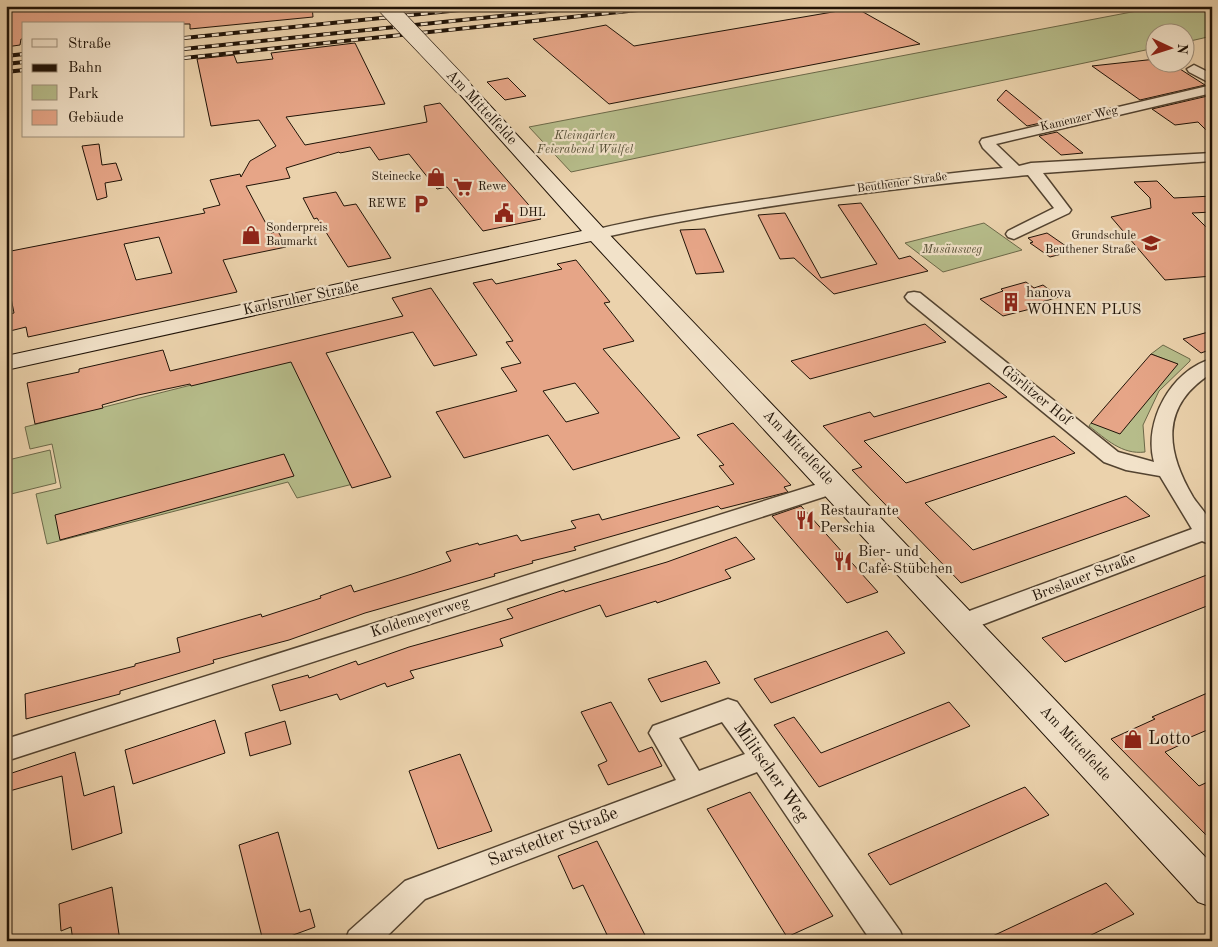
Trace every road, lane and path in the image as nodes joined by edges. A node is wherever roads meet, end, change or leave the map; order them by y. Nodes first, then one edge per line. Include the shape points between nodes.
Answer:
1 (386, 6) edge
2 (1196, 70) edge
3 (1212, 80) edge
4 (1212, 89) edge
5 (1212, 157) edge
6 (1031, 168) junction
7 (1014, 170) junction
8 (596, 234) junction
9 (1014, 234) dead end
10 (914, 297) dead end
11 (6, 362) edge
12 (1212, 365) edge
13 (1168, 471) junction
14 (834, 486) junction
15 (1208, 535) edge
16 (962, 623) junction
17 (6, 750) edge
18 (761, 759) junction
19 (693, 784) junction
20 (1212, 890) edge
21 (360, 941) edge
22 (889, 941) edge

1 - 8 street, Am Mittelfelde, bridge
2 - 3 street
4 - 7 street, Kamenzer Weg via 987,142
5 - 6 street, Beuthener Straße
6 - 7 street, Beuthener Straße
6 - 9 street via 1063,210
7 - 8 street, Beuthener Straße via 839,192
8 - 11 street, Karlsruher Straße
8 - 14 street, Am Mittelfelde
10 - 13 street, Görlitzer Hof via 1111,457
12 - 13 street via 1189,379 1176,394 1163,421 1163,455
13 - 15 street
14 - 16 street, Am Mittelfelde
14 - 17 street, Koldemeyerweg
15 - 16 street, Breslauer Straße
16 - 20 street, Am Mittelfelde
18 - 19 street, Sarstedter Straße
18 - 19 street, Militscher Weg via 728,709 662,733
18 - 22 street, Militscher Weg
19 - 21 street, Sarstedter Straße via 415,890

